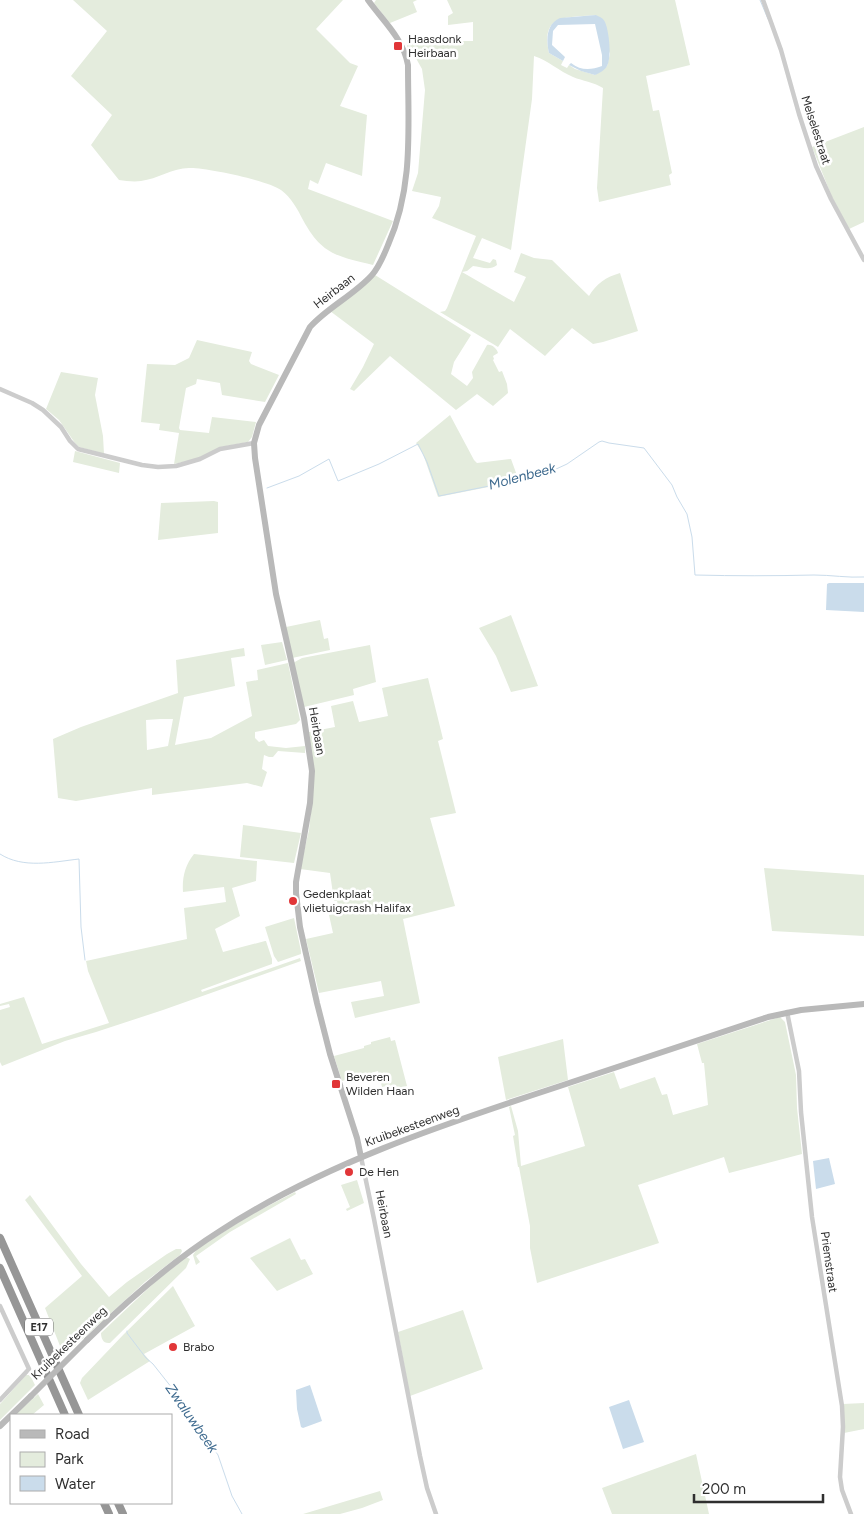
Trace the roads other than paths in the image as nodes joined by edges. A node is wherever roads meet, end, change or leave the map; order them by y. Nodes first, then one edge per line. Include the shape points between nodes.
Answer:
1 (368, 0) edge
2 (763, 0) edge
3 (864, 260) edge
4 (0, 389) edge
5 (254, 443) junction
6 (864, 1004) edge
7 (787, 1012) junction
8 (361, 1157) junction
9 (0, 1238) edge
10 (0, 1268) edge
11 (0, 1306) edge
12 (0, 1400) edge
13 (12, 1414) edge
14 (65, 1414) edge
15 (79, 1414) edge
16 (10, 1416) edge
17 (0, 1426) edge
18 (436, 1514) edge
19 (851, 1514) edge

1 - 5 street, Heirbaan via 397,35 408,65 407,171 401,211 384,256 372,275 310,326 259,425
2 - 3 street, Melselestraat via 816,166
4 - 5 street via 43,410 78,449 142,465 176,466 220,449
5 - 8 street, Heirbaan via 276,594 304,718 312,771 310,804 296,882 299,920 326,1037
6 - 7 street, Kruibekesteenweg
7 - 8 street, Kruibekesteenweg via 499,1106
7 - 19 street, Priemstraat via 799,1071 800,1112 812,1217 842,1406 840,1478
8 - 13 street, Kruibekesteenweg, bridge via 252,1211 187,1253 126,1302
8 - 18 street, Heirbaan via 420,1456
9 - 15 highway, E17
10 - 14 highway, E17
11 - 12 street via 29,1369
16 - 17 street, Kruibekesteenweg, bridge

